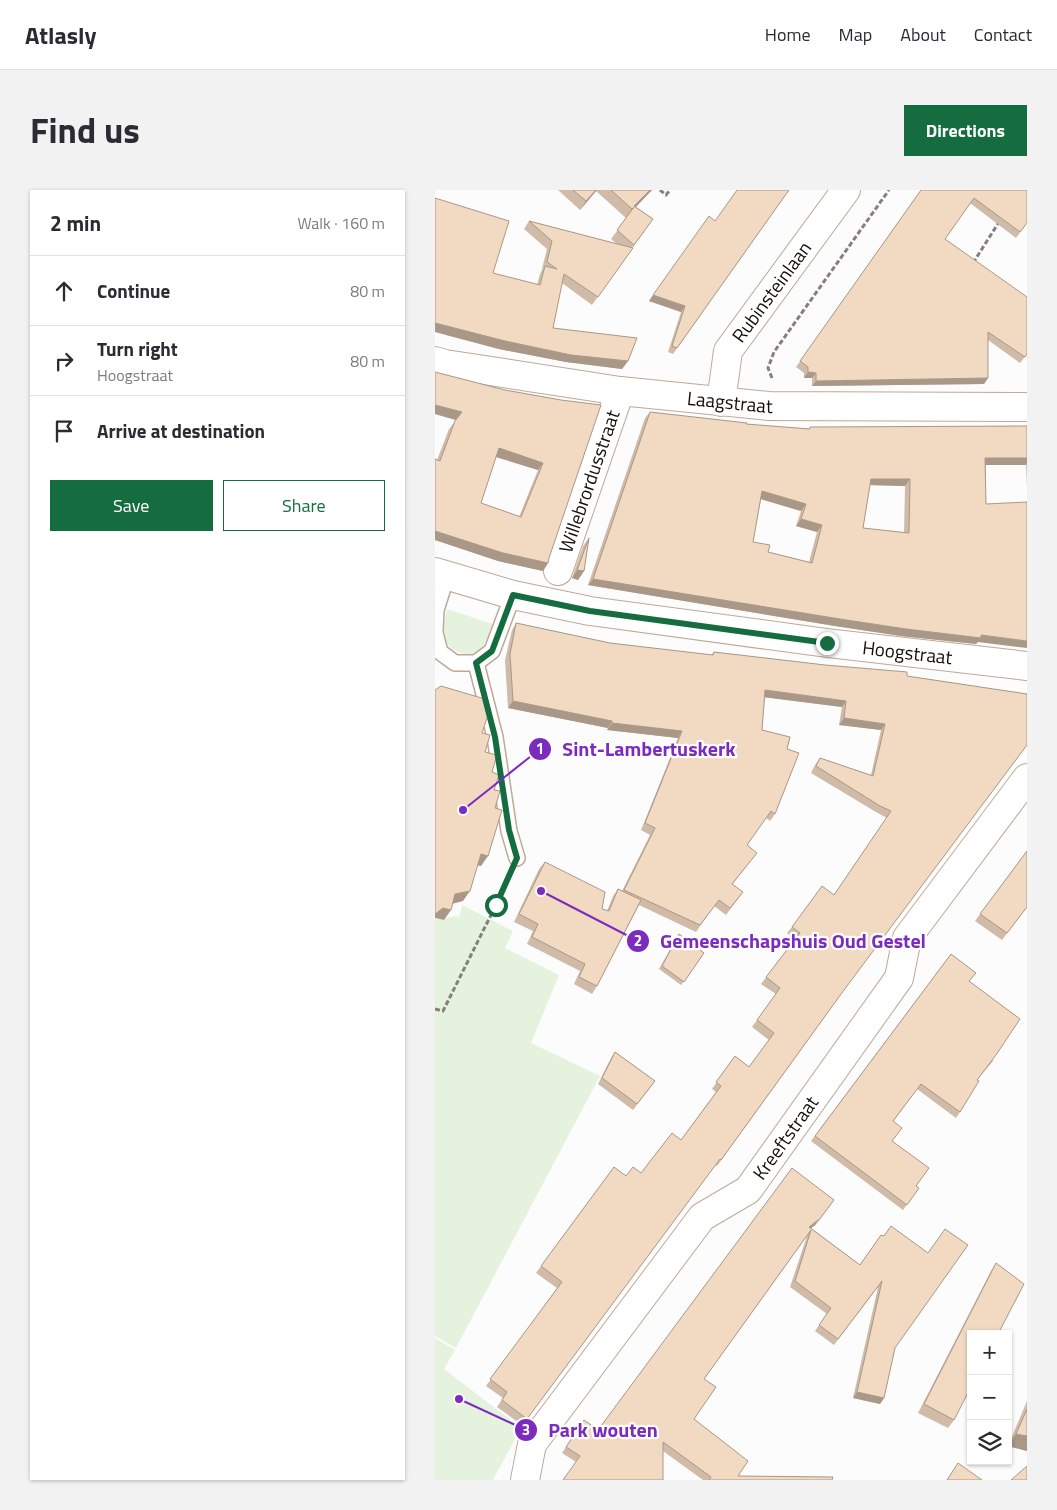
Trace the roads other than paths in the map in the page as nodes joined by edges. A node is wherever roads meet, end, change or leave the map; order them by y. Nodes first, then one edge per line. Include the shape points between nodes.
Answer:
1 (845, 190) edge
2 (435, 361) edge
3 (620, 391) junction
4 (721, 402) junction
5 (1027, 407) edge
6 (558, 571) dead end
7 (441, 574) edge
8 (513, 595) junction
9 (435, 631) edge
10 (476, 663) junction
11 (1027, 666) edge
12 (1027, 778) edge
13 (517, 858) road end
14 (525, 1480) edge

1 - 4 street, Rubinsteinlaan via 728,351
2 - 3 street, Laagstraat
3 - 4 street, Laagstraat
3 - 6 street, Willebrordusstraat
4 - 5 street, Laagstraat via 769,406
7 - 8 street, Hoogstraat
7 - 9 lane
8 - 10 lane via 492,651
8 - 11 street, Hoogstraat via 600,612
9 - 10 lane via 440,652 455,663
10 - 13 lane via 495,737 509,830
12 - 14 street, Kreeftstraat via 907,938 899,978 747,1190 702,1217 532,1444

